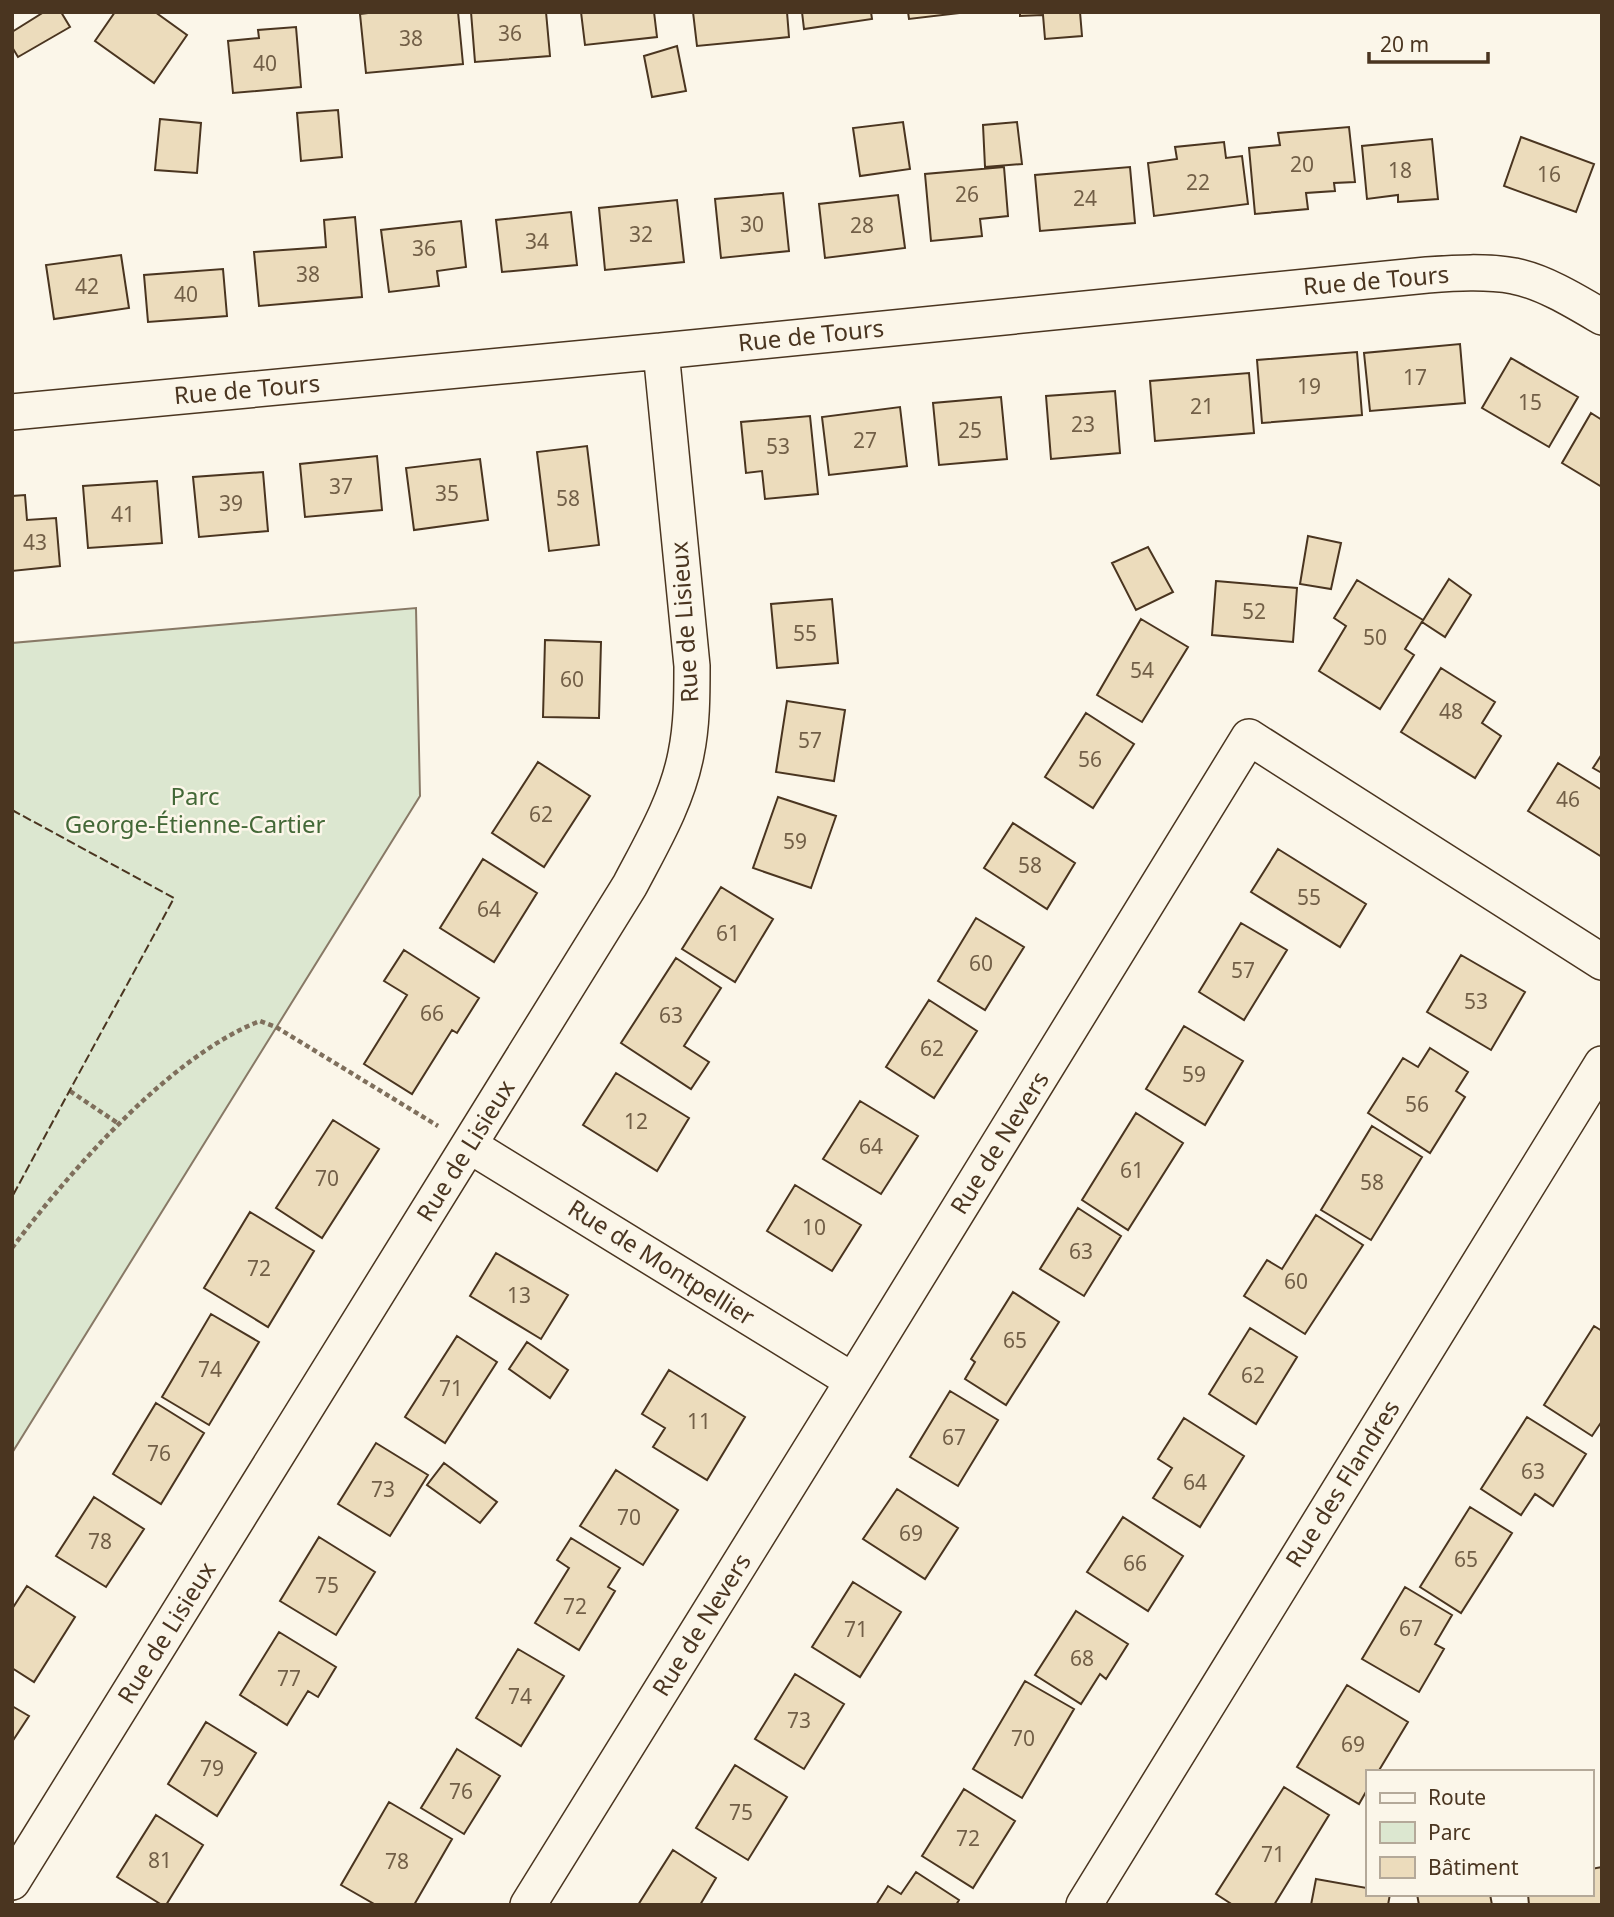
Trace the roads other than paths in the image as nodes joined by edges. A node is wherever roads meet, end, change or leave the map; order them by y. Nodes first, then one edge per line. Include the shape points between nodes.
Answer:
1 (1602, 317) edge
2 (661, 351) junction
3 (12, 412) edge
4 (1602, 962) edge
5 (1602, 1064) edge
6 (469, 1145) junction
7 (853, 1381) junction
8 (12, 1882) edge
9 (528, 1905) edge
10 (1084, 1905) edge

1 - 2 street, Rue de Tours via 1554,291 1515,277 1471,273
2 - 3 street, Rue de Tours
2 - 6 street, Rue de Lisieux via 692,666 686,754 672,801 631,885
4 - 7 street, Rue de Nevers via 1249,737
5 - 10 street, Rue des Flandres
6 - 7 street, Rue de Montpellier
6 - 8 street, Rue de Lisieux
7 - 9 street, Rue de Nevers

